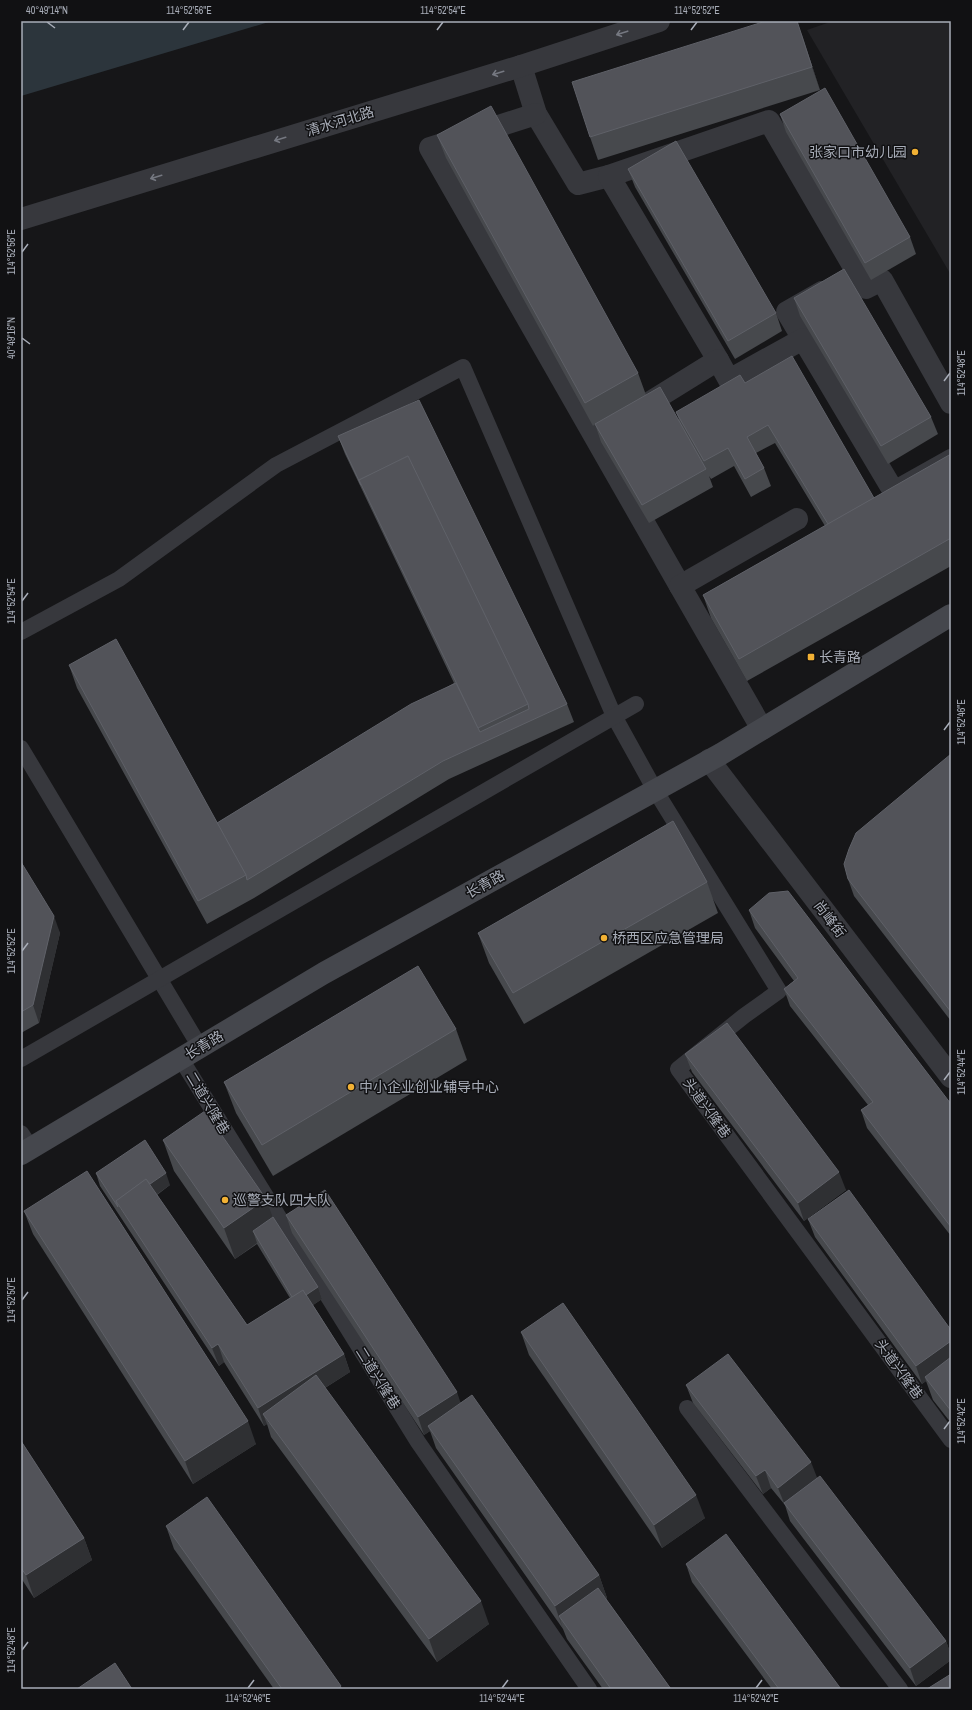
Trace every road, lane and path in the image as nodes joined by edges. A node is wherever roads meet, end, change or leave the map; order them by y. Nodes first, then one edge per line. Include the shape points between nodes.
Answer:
1 (659, 21) edge
2 (521, 66) junction
3 (536, 114) junction
4 (609, 176) junction
5 (21, 219) edge
6 (857, 272) junction
7 (803, 339) junction
8 (718, 360) junction
9 (951, 403) edge
10 (593, 437) junction
11 (951, 460) edge
12 (797, 519) dead end
13 (680, 586) junction
14 (951, 615) edge
15 (21, 632) edge
16 (636, 704) dead end
17 (614, 716) junction
18 (762, 729) junction
19 (21, 748) edge
20 (709, 760) junction
21 (655, 790) junction
22 (158, 979) junction
23 (200, 1047) junction
24 (21, 1059) edge
25 (181, 1059) junction
26 (951, 1077) edge
27 (24, 1145) edge
28 (687, 1408) edge
29 (951, 1440) edge
30 (589, 1689) edge
31 (900, 1689) edge

1 -> 2 street, 清水河北路
2 - 3 street
2 -> 5 street, 清水河北路
3 - 4 street via 578,184
3 - 10 street via 430,148
4 - 6 street via 769,121
4 - 8 street
6 - 7 street via 788,312
6 - 9 street via 866,288 882,280
7 - 8 street via 729,380
7 - 11 street via 894,492
8 - 10 street
10 - 13 street
12 - 13 street
13 - 18 street
14 - 18 main road, 长青路
15 - 17 lane via 119,579 276,465 463,367
16 - 17 lane
17 - 21 lane
17 - 22 lane
18 - 20 main road, 长青路
19 - 22 lane
20 - 21 main road, 长青路
20 - 26 street, 尚峰街
21 - 23 main road, 长青路 via 324,973
21 - 29 lane, 头道兴隆巷 via 779,991 678,1069
22 - 23 lane
22 - 24 lane
23 - 25 main road, 长青路
25 - 27 main road, 长青路
25 - 30 lane, 二道兴隆巷 via 418,1442
28 - 31 lane

